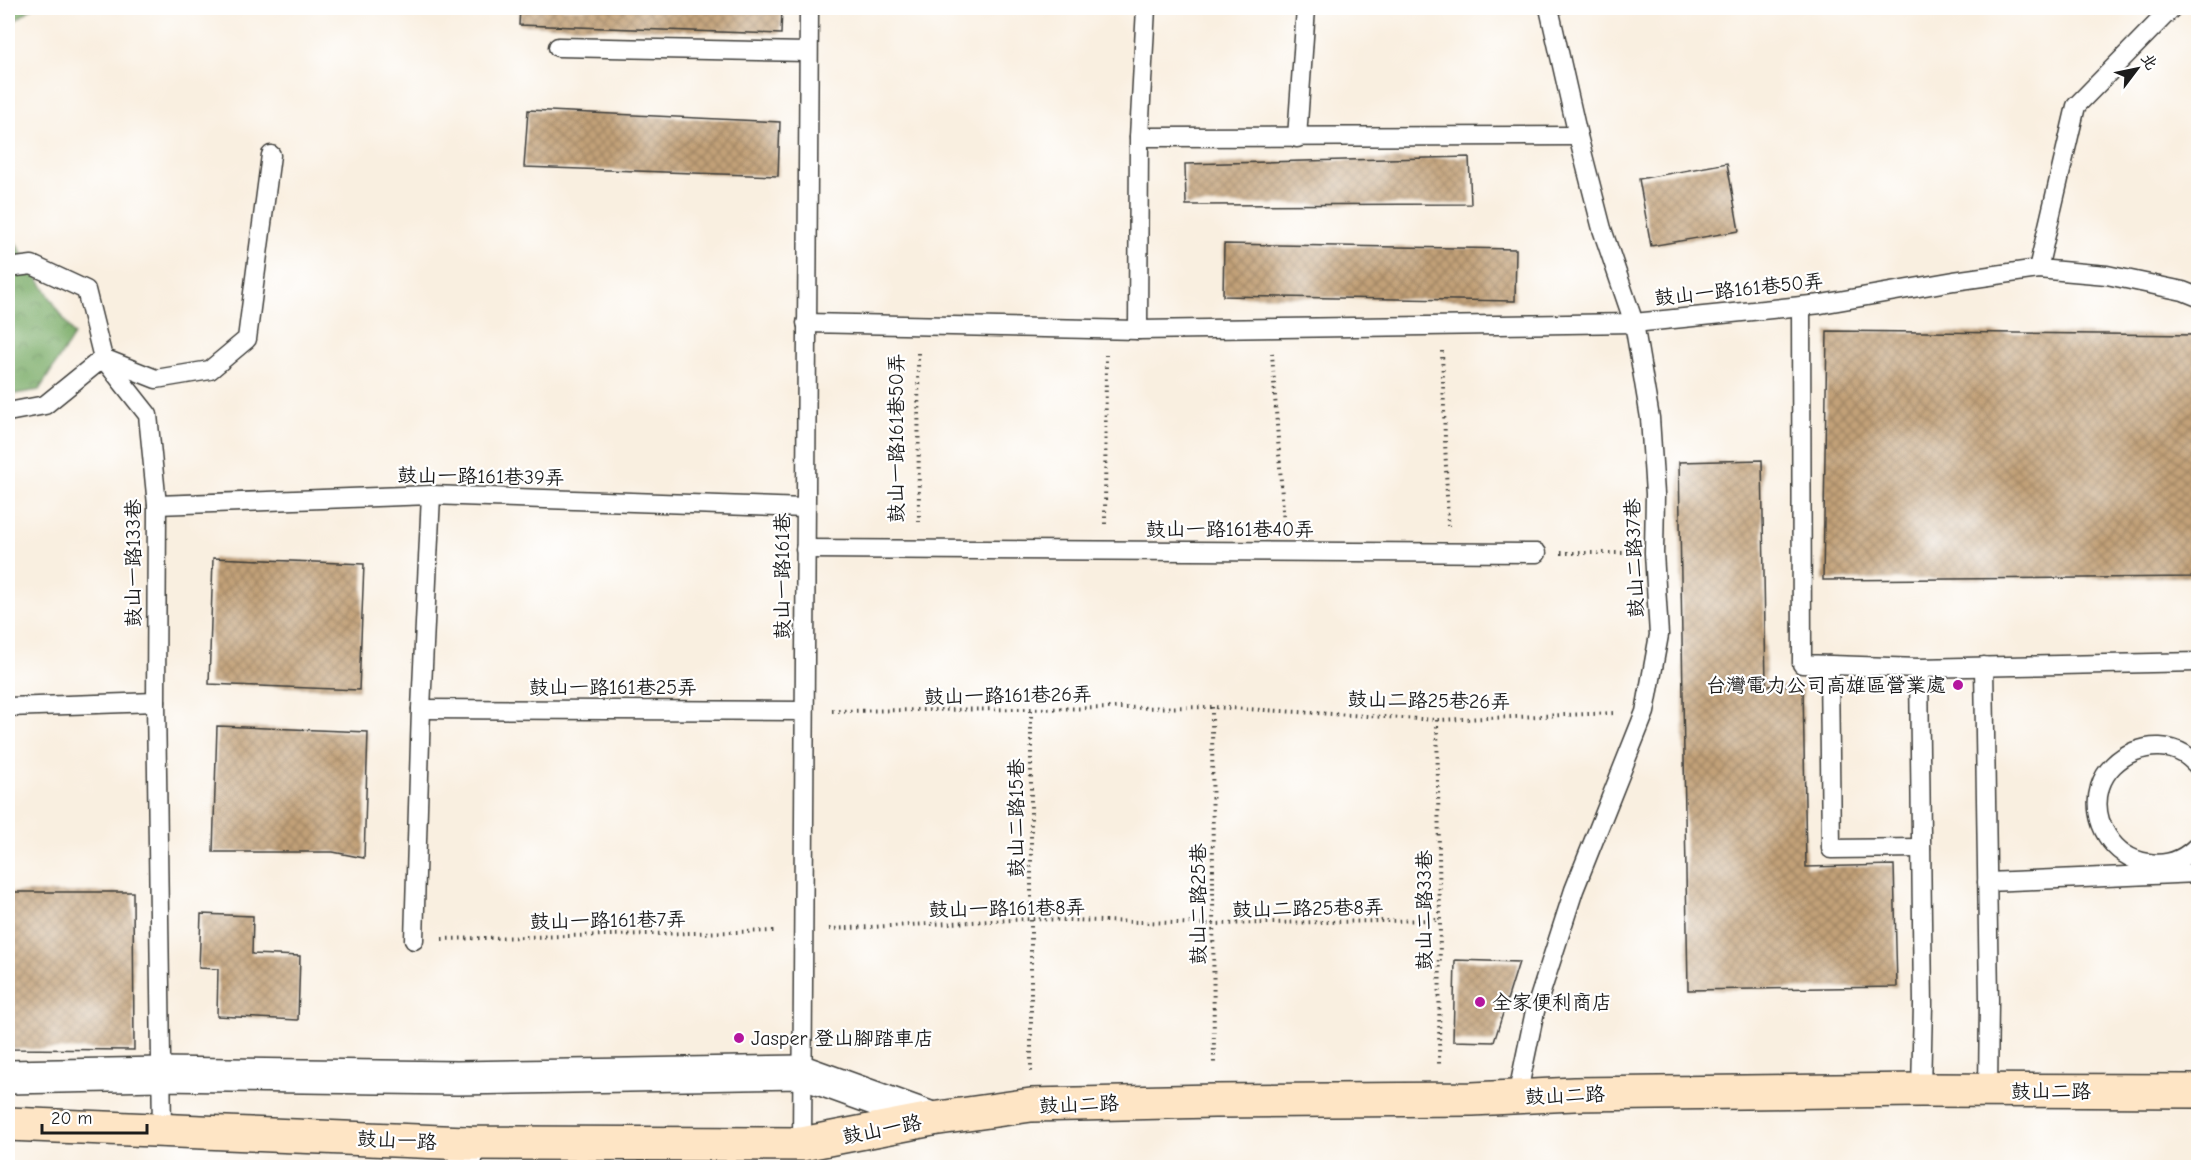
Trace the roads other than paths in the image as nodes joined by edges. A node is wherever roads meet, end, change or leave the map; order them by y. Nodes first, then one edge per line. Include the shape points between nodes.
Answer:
1 (809, 8) edge
2 (1146, 8) edge
3 (1306, 8) edge
4 (1549, 8) edge
5 (2172, 8) edge
6 (558, 47) dead end
7 (808, 52) junction
8 (1578, 136) junction
9 (1139, 137) junction
10 (1297, 138) junction
11 (271, 155) dead end
12 (8, 268) edge
13 (2038, 269) junction
14 (2199, 297) edge
15 (1801, 306) junction
16 (806, 323) junction
17 (1634, 323) junction
18 (1138, 330) junction
19 (103, 358) junction
20 (8, 412) edge
21 (431, 495) junction
22 (157, 505) junction
23 (805, 507) junction
24 (805, 549) junction
25 (1536, 553) road end
26 (2199, 662) edge
27 (1829, 665) junction
28 (1984, 666) junction
29 (1919, 668) junction
30 (156, 702) junction
31 (8, 707) edge
32 (421, 709) junction
33 (804, 711) junction
34 (2199, 766) edge
35 (2199, 845) edge
36 (1921, 848) junction
37 (2176, 861) junction
38 (2157, 864) junction
39 (2196, 874) edge
40 (2133, 876) junction
41 (1987, 882) junction
42 (414, 940) road end
43 (802, 1072) junction
44 (161, 1074) junction
45 (8, 1077) edge
46 (1921, 1090) junction
47 (1988, 1091) junction
48 (2199, 1091) edge
49 (1517, 1096) junction
50 (932, 1119) junction
51 (8, 1124) edge
52 (162, 1130) junction
53 (802, 1144) junction
54 (465, 1155) edge

1 - 7 lane, 鼓山一路161巷
2 - 9 lane
3 - 10 lane
4 - 8 lane, 鼓山二路37巷
5 - 13 lane via 2076,106
6 - 7 lane
7 - 16 lane, 鼓山一路161巷
8 - 10 lane
8 - 17 lane, 鼓山二路37巷 via 1602,229
9 - 10 lane
9 - 18 lane
11 - 19 lane via 247,339 210,370 156,379
12 - 19 lane via 32,265 86,290
13 - 14 lane, 鼓山一路161巷50弄 via 2107,275
13 - 15 lane, 鼓山一路161巷50弄
15 - 17 lane, 鼓山一路161巷50弄
15 - 27 lane via 1802,664
16 - 18 lane, 鼓山一路161巷50弄
16 - 23 lane, 鼓山一路161巷
17 - 18 lane, 鼓山一路161巷50弄
17 - 49 lane, 鼓山二路37巷 via 1650,418 1659,635 1645,712 1574,890 1535,1011
19 - 20 lane via 45,405
19 - 22 lane, 鼓山一路133巷 via 148,415
21 - 22 lane, 鼓山一路161巷39弄
21 - 23 lane, 鼓山一路161巷39弄
21 - 32 lane
22 - 30 lane, 鼓山一路133巷
23 - 24 lane, 鼓山一路161巷
24 - 25 lane, 鼓山一路161巷40弄
24 - 33 lane, 鼓山一路161巷
26 - 28 lane
27 - 29 lane
27 - 36 lane via 1830,849
28 - 29 lane
28 - 41 lane
29 - 36 lane
30 - 31 lane
30 - 44 lane, 鼓山一路133巷
32 - 33 lane, 鼓山一路161巷25弄
32 - 42 lane
33 - 43 lane, 鼓山一路161巷
34 - 38 lane via 2183,753 2164,747 2144,748 2126,755 2110,768 2101,786 2098,805 2109,840 2123,853
35 - 37 lane
36 - 46 lane
37 - 38 lane
37 - 39 lane
38 - 40 lane
39 - 40 lane
40 - 41 lane
41 - 47 lane
43 - 44 street, 鼓山一路 via 457,1078
43 - 50 street, 鼓山一路
43 - 53 lane, 鼓山一路161巷
44 - 45 street, 鼓山一路
44 - 52 lane, 鼓山一路133巷
46 - 47 street, 鼓山二路
46 - 49 street, 鼓山二路
47 - 48 street, 鼓山二路
49 - 50 street, 鼓山二路 via 1031,1105
50 - 53 street, 鼓山一路
51 - 52 street, 鼓山一路
52 - 54 street, 鼓山一路
53 - 54 street, 鼓山一路

